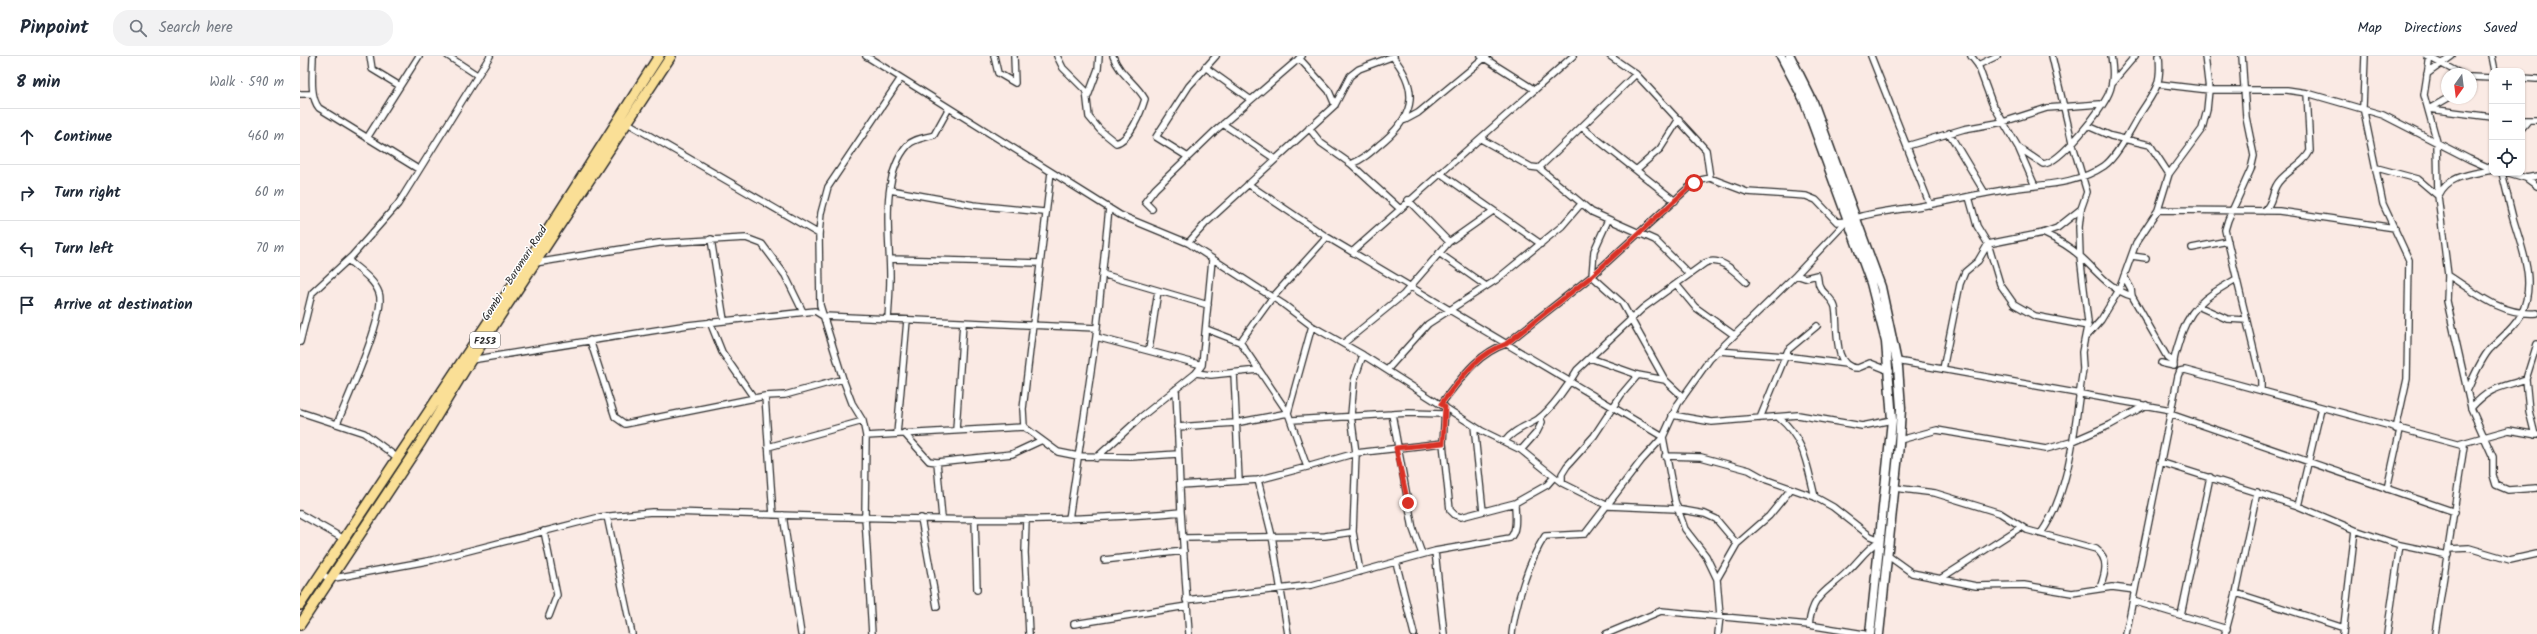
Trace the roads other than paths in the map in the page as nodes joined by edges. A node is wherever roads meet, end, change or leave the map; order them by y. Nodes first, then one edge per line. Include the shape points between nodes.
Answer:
1 (313, 56) edge
2 (370, 56) edge
3 (419, 56) edge
4 (448, 56) edge
5 (490, 56) edge
6 (659, 56) edge
7 (671, 56) edge
8 (866, 56) edge
9 (994, 56) edge
10 (1014, 56) edge
11 (1057, 56) edge
12 (1099, 56) edge
13 (1113, 56) edge
14 (1216, 56) edge
15 (1572, 56) edge
16 (1610, 56) edge
17 (1782, 56) edge
18 (1790, 56) edge
19 (1871, 56) edge
20 (1972, 56) edge
21 (1997, 56) edge
22 (2052, 56) edge
23 (2111, 56) edge
24 (2135, 56) edge
25 (2159, 56) edge
26 (2205, 56) edge
27 (2242, 56) edge
28 (2365, 56) edge
29 (2429, 56) edge
30 (2452, 56) edge
31 (2492, 56) edge
32 (1300, 57) edge
33 (1394, 57) edge
34 (1484, 57) edge
35 (2442, 64) junction
36 (1978, 65) junction
37 (1205, 67) junction
38 (2450, 68) edge
39 (2494, 68) edge
40 (1636, 74) junction
41 (2427, 74) junction
42 (477, 75) junction
43 (901, 78) junction
44 (2477, 78) edge
45 (2489, 78) edge
46 (2525, 78) edge
47 (2537, 79) edge
48 (2112, 83) junction
49 (2158, 84) junction
50 (400, 86) junction
51 (1535, 90) junction
52 (2208, 90) junction
53 (2244, 90) junction
54 (2307, 93) junction
55 (300, 94) edge
56 (313, 94) junction
57 (1088, 96) junction
58 (1251, 100) junction
59 (2441, 102) edge
60 (2100, 104) junction
61 (1336, 105) junction
62 (2064, 107) junction
63 (949, 108) junction
64 (2363, 108) junction
65 (2429, 109) junction
66 (2489, 117) edge
67 (1679, 119) junction
68 (1405, 120) junction
69 (2537, 120) edge
70 (2525, 121) edge
71 (626, 122) junction
72 (2003, 122) junction
73 (1224, 124) junction
74 (2088, 126) junction
75 (1309, 128) junction
76 (1583, 128) junction
77 (1949, 133) junction
78 (367, 138) junction
79 (1481, 139) junction
80 (2124, 139) junction
81 (2072, 142) junction
82 (2437, 142) junction
83 (1907, 146) junction
84 (2018, 147) junction
85 (1188, 157) junction
86 (1275, 159) junction
87 (1351, 164) junction
88 (1539, 168) junction
89 (2377, 168) junction
90 (2489, 168) edge
91 (418, 169) junction
92 (1636, 170) junction
93 (2489, 170) edge
94 (1051, 172) junction
95 (1440, 173) junction
96 (2169, 174) junction
97 (2084, 175) junction
98 (2503, 176) edge
99 (2519, 176) edge
100 (2537, 176) edge
101 (1710, 178) junction
102 (2526, 178) junction
103 (1248, 184) junction
104 (2035, 186) junction
105 (2537, 186) edge
106 (890, 190) junction
107 (1984, 193) junction
108 (2438, 196) junction
109 (1969, 197) junction
110 (1408, 200) junction
111 (1675, 201) junction
112 (1581, 204) junction
113 (1930, 205) junction
114 (1109, 208) junction
115 (1399, 208) junction
116 (1152, 209) dead end
117 (2081, 209) junction
118 (2158, 210) junction
119 (1493, 211) junction
120 (2264, 211) junction
121 (1044, 212) junction
122 (2232, 212) junction
123 (1856, 218) junction
124 (1608, 220) junction
125 (1847, 221) junction
126 (2395, 228) junction
127 (1639, 233) junction
128 (2043, 233) junction
129 (819, 234) junction
130 (1326, 237) junction
131 (710, 239) junction
132 (2228, 241) junction
133 (1449, 242) junction
134 (1188, 243) junction
135 (1541, 244) junction
136 (1988, 244) junction
137 (2192, 248) dead end
138 (1352, 252) junction
139 (1439, 253) junction
140 (2080, 256) junction
141 (2132, 256) junction
142 (2146, 258) dead end
143 (890, 259) junction
144 (348, 260) junction
145 (1212, 260) junction
146 (535, 262) junction
147 (1040, 263) junction
148 (1102, 274) junction
149 (1689, 274) junction
150 (1796, 275) junction
151 (2448, 275) junction
152 (1592, 276) junction
153 (2124, 276) junction
154 (2236, 278) junction
155 (518, 282) junction
156 (1746, 282) dead end
157 (1676, 284) junction
158 (1486, 286) junction
159 (1410, 287) junction
160 (2119, 290) junction
161 (1158, 291) junction
162 (2132, 296) junction
163 (1272, 298) junction
164 (1208, 305) junction
165 (2200, 306) junction
166 (1451, 311) junction
167 (803, 312) junction
168 (2537, 313) edge
169 (2521, 314) junction
170 (823, 316) junction
171 (888, 319) junction
172 (724, 320) junction
173 (907, 320) junction
174 (1633, 320) junction
175 (2246, 320) junction
176 (710, 322) junction
177 (963, 323) junction
178 (1034, 326) junction
179 (1312, 326) junction
180 (1817, 326) dead end
181 (2088, 326) junction
182 (1097, 328) junction
183 (1206, 329) junction
184 (1734, 335) junction
185 (2087, 336) junction
186 (1096, 337) junction
187 (590, 340) junction
188 (300, 342) edge
189 (1240, 342) junction
190 (1344, 343) junction
191 (1506, 344) junction
192 (2537, 344) edge
193 (1149, 350) junction
194 (1718, 351) junction
195 (1363, 355) junction
196 (1785, 356) junction
197 (1590, 358) junction
198 (471, 360) junction
199 (1897, 361) junction
200 (2174, 362) junction
201 (2161, 363) dead end
202 (1846, 364) junction
203 (1202, 365) junction
204 (1943, 369) junction
205 (1258, 370) junction
206 (1387, 370) junction
207 (1890, 371) junction
208 (1196, 373) junction
209 (1234, 373) junction
210 (1638, 375) junction
211 (843, 379) junction
212 (2526, 379) junction
213 (1665, 380) junction
214 (1570, 382) junction
215 (1176, 389) junction
216 (2468, 389) junction
217 (2261, 390) junction
218 (2080, 393) junction
219 (765, 396) junction
220 (1683, 397) junction
221 (754, 398) junction
222 (1443, 405) junction
223 (2146, 405) junction
224 (1614, 408) junction
225 (2321, 408) junction
226 (2471, 408) junction
227 (300, 412) edge
228 (2170, 412) junction
229 (1288, 413) junction
230 (1392, 414) junction
231 (1444, 414) junction
232 (1351, 415) junction
233 (1672, 415) junction
234 (1540, 418) junction
235 (1760, 418) junction
236 (1779, 418) junction
237 (1292, 420) junction
238 (1892, 420) junction
239 (863, 421) junction
240 (1235, 423) junction
241 (337, 424) junction
242 (1474, 426) junction
243 (1024, 427) junction
244 (1177, 427) junction
245 (2398, 429) junction
246 (956, 430) junction
247 (897, 434) junction
248 (904, 434) junction
249 (2536, 435) edge
250 (866, 436) junction
251 (2482, 436) junction
252 (1663, 437) junction
253 (1505, 440) junction
254 (1900, 440) junction
255 (1040, 441) junction
256 (2071, 442) junction
257 (1443, 443) junction
258 (2459, 444) junction
259 (768, 447) junction
260 (1396, 448) junction
261 (1521, 450) junction
262 (1356, 453) junction
263 (1178, 454) junction
264 (1078, 456) junction
265 (1665, 456) junction
266 (398, 458) junction
267 (1096, 458) junction
268 (937, 462) junction
269 (2160, 462) junction
270 (2309, 462) junction
271 (1307, 467) junction
272 (1554, 477) junction
273 (2210, 477) junction
274 (1258, 480) junction
275 (1239, 481) junction
276 (1562, 483) junction
277 (1180, 485) junction
278 (1894, 488) junction
279 (2537, 488) edge
280 (1791, 489) junction
281 (2387, 489) junction
282 (2257, 492) junction
283 (1815, 497) junction
284 (1515, 503) junction
285 (1608, 506) junction
286 (2298, 506) junction
287 (1677, 509) junction
288 (1483, 511) junction
289 (1181, 512) junction
290 (2455, 512) junction
291 (300, 514) edge
292 (773, 514) junction
293 (783, 515) junction
294 (607, 516) junction
295 (865, 517) junction
296 (921, 518) junction
297 (942, 518) junction
298 (975, 519) junction
299 (1026, 519) junction
300 (1069, 519) junction
301 (2021, 526) junction
302 (2355, 530) junction
303 (544, 531) junction
304 (1353, 532) junction
305 (2041, 533) junction
306 (1272, 536) junction
307 (1183, 538) junction
308 (344, 539) junction
309 (1880, 540) junction
310 (1737, 544) junction
311 (2400, 544) junction
312 (1184, 551) junction
313 (1435, 551) junction
314 (2449, 552) junction
315 (1422, 554) junction
316 (2537, 554) edge
317 (1887, 555) junction
318 (1104, 560) dead end
319 (1396, 562) junction
320 (1360, 572) junction
321 (320, 574) junction
322 (329, 579) junction
323 (1717, 579) junction
324 (1940, 579) junction
325 (2100, 588) junction
326 (1281, 589) junction
327 (977, 590) dead end
328 (2135, 590) junction
329 (2236, 593) junction
330 (306, 597) edge
331 (1186, 600) junction
332 (2133, 601) junction
333 (300, 605) edge
334 (1187, 606) junction
335 (937, 607) dead end
336 (2181, 615) junction
337 (549, 616) dead end
338 (1720, 616) junction
339 (1074, 624) dead end
340 (300, 625) edge
341 (1809, 625) junction
342 (2226, 631) edge
343 (2343, 631) edge
344 (632, 634) edge
345 (801, 634) edge
346 (872, 634) edge
347 (1029, 634) edge
348 (1189, 634) edge
349 (1288, 634) edge
350 (1414, 634) edge
351 (1444, 634) edge
352 (1512, 634) edge
353 (1606, 634) edge
354 (1718, 634) edge
355 (1864, 634) edge
356 (1870, 634) edge
357 (1878, 634) edge
358 (2126, 634) edge
359 (2387, 634) edge
360 (2435, 634) edge

1 - 56 street
2 - 50 street via 372,69
3 - 50 street
4 - 42 street
5 - 42 street
6 - 155 main road, Gombi - Baromari Road / F253
7 - 71 main road, Gombi - Baromari Road / F253
8 - 43 street
9 - 10 street via 998,73 1015,83
11 - 57 street via 1063,68
12 - 57 street via 1098,69
13 - 57 street via 1117,67 1137,86 1145,99 1131,133 1116,143 1100,130 1087,113
14 - 37 street
15 - 51 street
16 - 40 street
17 - 125 main road via 1804,100
18 - 123 main road via 1813,102
19 - 83 street
20 - 36 street
21 - 36 street
22 - 62 street
23 - 48 street via 2114,74
24 - 48 street
25 - 49 street via 2161,77
26 - 52 street
27 - 53 street
28 - 64 street
29 - 35 street
29 - 41 street
30 - 35 street
31 - 39 street
32 - 58 street
32 - 61 street via 1329,90
33 - 61 street via 1370,65 1350,76
33 - 68 street via 1405,72 1410,91
34 - 51 street
34 - 68 street via 1424,108
35 - 38 street
35 - 41 street
36 - 72 street via 1992,103
37 - 58 street
37 - 85 street via 1189,86 1156,137
40 - 67 street
40 - 76 street
41 - 65 street via 2424,95
42 - 91 street
43 - 63 street
43 - 129 street via 828,187 822,207
44 - 45 street
46 - 47 street
48 - 60 street via 2109,94
49 - 52 street
49 - 80 street
50 - 78 street
51 - 79 street
52 - 53 street
52 - 96 street via 2207,110 2202,129
53 - 54 street
53 - 122 street via 2246,117 2254,156
54 - 64 street
54 - 120 street via 2310,150 2307,157 2276,184 2270,205
55 - 56 street
56 - 78 street via 314,103 318,108
58 - 73 street
59 - 65 street
60 - 62 street
60 - 74 street
61 - 75 street
62 - 72 street via 2047,108
62 - 81 street
63 - 94 street
63 - 106 street via 934,135 915,140 908,145 896,166
64 - 82 street
64 - 89 street
65 - 66 street
65 - 82 street
67 - 92 street via 1660,149
67 - 101 street via 1706,150
68 - 87 street via 1386,139 1359,161
69 - 70 street
71 - 129 street
71 - 146 main road, Gombi - Baromari Road / F253
72 - 77 street
72 - 84 street
73 - 85 street
73 - 86 street
74 - 80 street
74 - 81 street
75 - 86 street
75 - 87 street via 1321,143
76 - 88 street
76 - 92 street
77 - 83 street
77 - 107 street
78 - 91 street
79 - 88 street via 1531,167
79 - 95 street
80 - 96 street via 2150,145
80 - 97 street via 2105,165
81 - 84 street via 2048,164 2043,164
81 - 97 street
82 - 90 street
82 - 108 street
83 - 113 street
84 - 104 street
85 - 116 street via 1146,199 1145,202
86 - 103 street
87 - 115 street
88 - 112 street
89 - 108 street via 2418,179
89 - 126 street via 2383,204
91 - 144 street via 398,204
92 - 111 street
93 - 108 street via 2450,181
94 - 114 street
94 - 121 street
95 - 110 street
95 - 119 street
96 - 118 street
97 - 104 street via 2052,185
97 - 117 street via 2087,192
98 - 169 street via 2529,276 2529,293
99 - 102 street
100 - 102 street
101 - 111 street via 1694,183
101 - 125 street via 1747,192 1812,198 1837,222
102 - 105 street
103 - 130 street
103 - 134 street
104 - 107 street
106 - 121 street via 973,205
106 - 143 street via 887,214
107 - 109 street
108 - 151 street
109 - 113 street
109 - 136 street via 1977,226
110 - 115 street
110 - 133 street
111 - 127 street
112 - 124 street
112 - 135 street via 1562,226
113 - 123 street via 1880,210
114 - 134 street
114 - 148 street
115 - 138 street
117 - 128 street via 2057,228
117 - 140 street
118 - 122 street via 2197,208
118 - 141 street via 2136,243
119 - 133 street
119 - 135 street
120 - 122 street
120 - 126 street
121 - 147 street
122 - 132 street via 2226,230
123 - 199 main road via 1881,287
124 - 127 street
124 - 152 street via 1594,251
125 - 150 street
125 - 207 main road via 1871,283 1885,336
126 - 245 street via 2410,260 2407,379
127 - 149 street via 1655,240
127 - 152 street
128 - 136 street
128 - 140 street via 2060,241
129 - 170 street via 820,305
130 - 138 street
130 - 163 street
131 - 146 street via 660,243
131 - 167 street via 746,238 762,244 785,275
131 - 172 street
132 - 137 street
132 - 154 street
133 - 139 street
134 - 145 street
135 - 158 street
136 - 181 street via 2000,284 2014,304 2035,316
136 - 204 street via 1978,261 1965,272 1960,284
138 - 159 street
139 - 158 street
139 - 159 street
140 - 160 street via 2098,275
140 - 181 street
141 - 142 street
141 - 153 street
143 - 147 street
143 - 171 street
144 - 188 street via 312,293
144 - 241 street via 374,284 382,302 363,362
145 - 163 street
145 - 164 street
146 - 155 main road, Gombi - Baromari Road / F253
147 - 178 street
148 - 161 street
148 - 182 street
149 - 156 street via 1705,263 1714,261 1732,268
149 - 157 street
150 - 184 street
150 - 202 street via 1805,278 1817,276 1819,286 1835,306 1836,332 1842,359
151 - 169 street via 2503,309
151 - 216 street via 2446,301
152 - 174 street via 1622,303
152 - 191 street
153 - 160 street
153 - 162 street
154 - 165 street via 2203,299
154 - 175 street
155 - 198 main road, Gombi - Baromari Road / F253
155 - 266 main road, Gombi - Baromari Road / F253
157 - 174 street via 1643,308
157 - 184 street via 1695,307
158 - 166 street
159 - 166 street
159 - 190 street
160 - 162 street
160 - 185 street via 2101,320
161 - 164 street
161 - 193 street
162 - 200 street via 2167,357
163 - 179 street
163 - 189 street
164 - 183 street
165 - 175 street via 2227,319
165 - 200 street via 2191,312 2181,334
166 - 191 street
166 - 206 street via 1428,324
167 - 170 street via 815,311
167 - 172 street
168 - 169 street
169 - 216 street via 2506,334 2489,350
170 - 171 street
170 - 211 street
171 - 173 street
172 - 176 street
173 - 177 street
173 - 247 street
174 - 197 street
174 - 213 street
175 - 217 street via 2261,380
176 - 187 street
176 - 221 street via 722,352
177 - 178 street
177 - 246 street
178 - 182 street
178 - 243 street via 1023,409
179 - 190 street
179 - 229 street
180 - 196 street via 1790,347
181 - 185 street
182 - 186 street
183 - 189 street
183 - 203 street
184 - 194 street
185 - 218 street via 2082,352
186 - 193 street
186 - 264 street
187 - 198 street
187 - 221 street via 615,417 625,424
189 - 205 street
190 - 195 street
191 - 214 street
191 - 222 street via 1478,358
192 - 212 street
193 - 203 street
194 - 196 street
194 - 220 street
195 - 206 street
195 - 232 street via 1354,381
196 - 202 street
196 - 235 street
197 - 210 street
197 - 214 street via 1577,370
198 - 322 main road, Gombi - Baromari Road / F253 via 421,442
199 - 204 street
199 - 254 main road via 1901,397
200 - 201 street via 2174,366
202 - 207 street via 1858,368 1870,363
203 - 208 street
204 - 218 street
205 - 209 street
205 - 229 street
206 - 222 street
207 - 238 main road
208 - 209 street
208 - 215 street
209 - 240 street
210 - 213 street
210 - 224 street
211 - 219 street via 785,395
211 - 239 street via 852,403
212 - 226 street via 2497,386 2482,396
212 - 249 street via 2529,411
213 - 220 street
214 - 224 street
214 - 234 street
215 - 244 street
215 - 267 street
216 - 226 street
217 - 225 street
217 - 228 street via 2180,371
218 - 223 street
218 - 256 street
219 - 221 street
219 - 259 street
220 - 233 street
222 - 231 street
222 - 242 street
223 - 228 street
223 - 256 street via 2110,425
224 - 252 street
224 - 276 street via 1594,436 1567,466 1562,474
225 - 245 street
225 - 270 street
226 - 251 street
227 - 241 street
228 - 269 street
228 - 270 street
229 - 237 street
229 - 240 street
230 - 231 street
230 - 232 street
230 - 260 street
231 - 257 street
232 - 237 street
232 - 262 street
233 - 235 street via 1707,421
233 - 252 street
234 - 253 street via 1509,434
234 - 261 street via 1542,422 1537,432
235 - 236 street
236 - 238 street via 1802,416 1862,426
236 - 283 street via 1793,430 1804,450
237 - 271 street
238 - 309 main road
239 - 250 street
239 - 259 street
240 - 244 street
240 - 275 street
241 - 266 street via 364,433
242 - 253 street
242 - 288 street
243 - 246 street
243 - 255 street
244 - 263 street
245 - 258 street
245 - 281 street
246 - 248 street
247 - 248 street
247 - 250 street
248 - 268 street via 929,461
249 - 251 street via 2509,430
250 - 295 street
251 - 258 street
251 - 279 street via 2493,457 2496,485 2508,490
252 - 265 street
252 - 285 street via 1641,461
253 - 261 street
254 - 256 street via 1937,430 2041,448
254 - 278 main road
255 - 264 street via 1058,452
255 - 268 street via 1012,454
256 - 305 street via 2055,512
257 - 260 street
257 - 288 street via 1450,510 1461,517
258 - 290 street via 2464,446 2465,451
259 - 292 street
260 - 262 street
260 - 315 street via 1413,529
261 - 272 street
262 - 271 street
262 - 304 street
263 - 267 street
263 - 277 street
264 - 267 street
264 - 300 street
265 - 280 street via 1702,457 1734,464
265 - 287 street
266 - 308 main road, Gombi - Baromari Road / F253
268 - 297 street
269 - 273 street
269 - 328 street
270 - 281 street
270 - 286 street
271 - 274 street
272 - 276 street
272 - 284 street via 1547,485
273 - 282 street
273 - 336 street
274 - 275 street
274 - 306 street
275 - 277 street
276 - 285 street
277 - 289 street
278 - 301 street via 1935,493 2000,513
278 - 317 main road
280 - 283 street
280 - 310 street via 1769,516
281 - 290 street
282 - 286 street
282 - 329 street
283 - 309 street via 1833,507 1870,536
284 - 288 street
284 - 313 street via 1515,527 1510,538
285 - 287 street
285 - 352 street via 1585,534 1545,536 1523,586
286 - 302 street
287 - 310 street via 1705,514 1716,519
287 - 323 street via 1689,536 1706,556
289 - 300 street via 1107,519
289 - 307 street
290 - 314 street
291 - 308 street
292 - 293 street
292 - 294 street via 652,512
293 - 295 street
293 - 345 street
294 - 303 street
294 - 344 street
295 - 296 street
295 - 346 street
296 - 297 street
296 - 335 street
297 - 298 street
298 - 299 street
298 - 327 street
299 - 300 street
299 - 347 street
301 - 305 street
301 - 324 street
302 - 311 street
302 - 343 street
303 - 322 street via 433,560
303 - 337 street via 557,595
304 - 306 street via 1325,536
304 - 320 street
305 - 325 street via 2079,542 2100,552 2106,570
306 - 307 street
306 - 326 street
307 - 312 street
308 - 321 main road, Gombi - Baromari Road / F253
309 - 341 street via 1862,553 1849,571 1822,593 1814,603
309 - 356 main road
310 - 323 street
311 - 314 street
311 - 359 street
312 - 318 street
312 - 331 street
313 - 315 street
313 - 351 street
314 - 316 street via 2469,548 2510,560
314 - 360 street
315 - 319 street
317 - 324 street via 1908,571
317 - 357 main road
319 - 320 street
319 - 350 street
320 - 326 street
321 - 322 street
321 - 330 main road, Gombi - Baromari Road / F253
322 - 330 main road, Gombi - Baromari Road / F253
323 - 338 street
324 - 325 street via 1990,587 2024,585 2067,593
325 - 328 street via 2120,587
326 - 331 street
326 - 349 street
328 - 332 street
329 - 342 street
329 - 343 street
330 - 333 main road, Gombi - Baromari Road / F253
330 - 340 main road, Gombi - Baromari Road / F253
331 - 334 street
332 - 336 street
332 - 358 street
334 - 339 street
334 - 348 street
336 - 342 street
338 - 341 street
338 - 353 street via 1658,611
338 - 354 street
341 - 355 street

